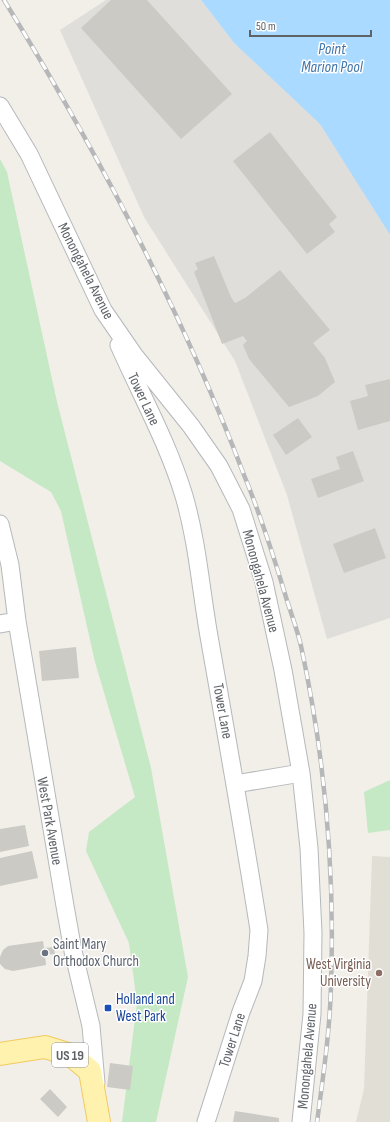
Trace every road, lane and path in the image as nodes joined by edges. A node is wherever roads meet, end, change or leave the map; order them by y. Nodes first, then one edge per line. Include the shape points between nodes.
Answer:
1 (0, 106) edge
2 (103, 310) junction
3 (0, 524) edge
4 (17, 621) junction
5 (0, 624) edge
6 (301, 773) junction
7 (235, 784) junction
8 (0, 1054) edge
9 (99, 1120) edge
10 (206, 1122) edge
11 (301, 1122) edge

1 - 2 street, Monongahela Avenue via 29,154
2 - 6 street, Monongahela Avenue via 219,466 241,509 264,582
2 - 7 street, Tower Lane via 165,445 184,495 193,531
3 - 4 street, West Park Avenue via 10,565
4 - 5 street
4 - 9 street, West Park Avenue via 69,928 91,1026
6 - 7 street
6 - 11 street, Monongahela Avenue via 309,848 313,933 312,1014
7 - 10 street, Tower Lane via 259,930 257,956 253,981
8 - 9 main road, US 19 via 45,1047 71,1055 90,1071

